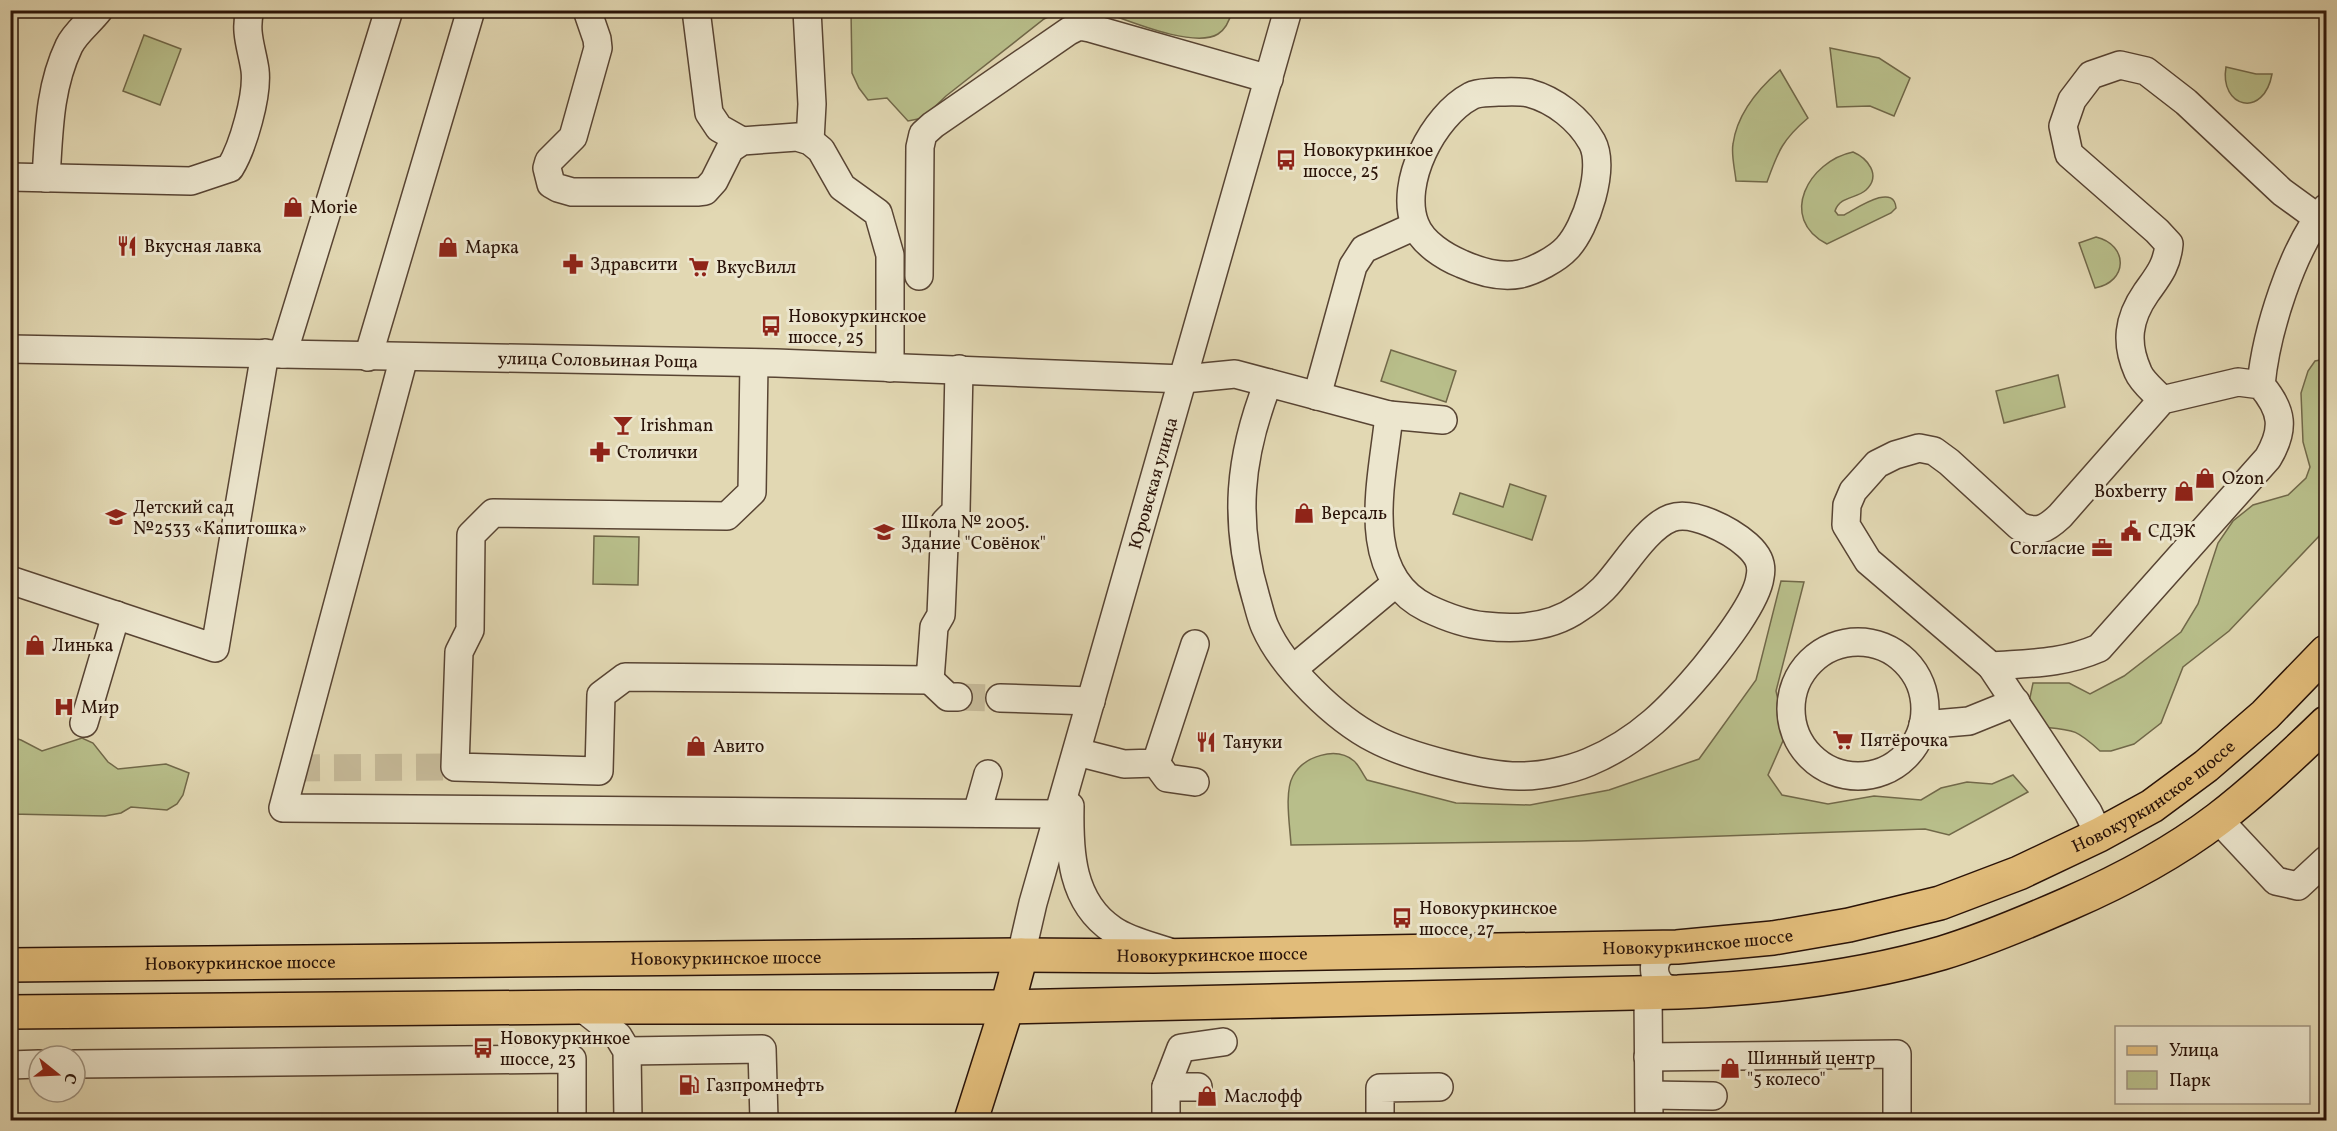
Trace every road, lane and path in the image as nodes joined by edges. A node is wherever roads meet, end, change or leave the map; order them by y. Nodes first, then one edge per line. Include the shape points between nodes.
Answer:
1 (99, 10) edge
2 (250, 10) edge
3 (389, 10) edge
4 (471, 10) edge
5 (587, 10) edge
6 (696, 10) edge
7 (807, 10) edge
8 (1288, 10) edge
9 (1269, 79) junction
10 (742, 141) junction
11 (810, 141) junction
12 (10, 177) edge
13 (46, 178) junction
14 (2324, 217) edge
15 (1416, 226) junction
16 (919, 229) junction
17 (883, 230) junction
18 (919, 276) dead end
19 (10, 349) edge
20 (274, 353) junction
21 (368, 357) junction
22 (404, 357) junction
23 (754, 363) junction
24 (890, 368) junction
25 (959, 369) junction
26 (1184, 379) junction
27 (1268, 383) junction
28 (2262, 385) junction
29 (1317, 396) junction
30 (2162, 400) junction
31 (1389, 415) junction
32 (1443, 420) dead end
33 (10, 580) edge
34 (1396, 583) junction
35 (116, 615) junction
36 (1195, 644) dead end
37 (2326, 652) edge
38 (1991, 666) junction
39 (1293, 669) junction
40 (930, 680) junction
41 (958, 697) tunnel mouth
42 (1000, 698) tunnel mouth
43 (1091, 700) junction
44 (2016, 702) junction
45 (84, 723) dead end
46 (2326, 723) edge
47 (1923, 725) junction
48 (1074, 762) junction
49 (1156, 763) junction
50 (988, 774) dead end
51 (1195, 782) dead end
52 (977, 813) junction
53 (1059, 814) junction
54 (2218, 819) junction
55 (2098, 835) junction
56 (2326, 860) edge
57 (1677, 947) junction
58 (1021, 955) junction
59 (1179, 955) junction
60 (10, 964) edge
61 (1663, 992) junction
62 (581, 1007) junction
63 (1007, 1007) junction
64 (10, 1012) edge
65 (1222, 1042) dead end
66 (627, 1051) junction
67 (1648, 1058) junction
68 (27, 1064) edge
69 (87, 1064) edge
70 (10, 1065) edge
71 (1166, 1087) junction
72 (1198, 1087) dead end
73 (1439, 1087) dead end
74 (1713, 1096) dead end
75 (1650, 1108) edge
76 (572, 1120) edge
77 (628, 1120) edge
78 (764, 1120) edge
79 (971, 1120) edge
80 (1166, 1120) edge
81 (1380, 1120) edge
82 (1897, 1120) edge

1 - 13 street via 70,44 55,83
2 - 13 street via 247,33 255,88 239,154 230,168 191,181
3 - 20 street
4 - 21 street
5 - 10 street via 598,48 573,137 549,161 547,175 551,184 572,192 705,191 724,165 730,149
6 - 10 street via 709,113 719,128
7 - 11 street
8 - 9 street, Юровская улица
9 - 16 street via 1079,26 923,134
9 - 26 street, Юровская улица
10 - 11 street via 797,137
11 - 17 street via 821,150 842,187 878,213
12 - 13 street
14 - 28 street via 2303,239 2289,276 2267,345
14 - 30 street via 2282,192 2186,102 2146,71 2120,65 2091,75 2072,100 2063,126 2069,154 2169,244 2168,261 2132,317 2130,331 2138,374
15 - 15 street via 1432,246 1474,270 1498,276 1521,274 1547,262 1567,249 1581,227 1597,175 1593,144 1576,120 1528,93 1472,95 1452,109 1432,132 1413,184 1411,208
15 - 29 street via 1364,249 1353,266
16 - 17 street
16 - 18 street
17 - 24 street via 890,255
19 - 20 street, улица Соловьиная Роща
20 - 21 street, улица Соловьиная Роща
20 - 35 street via 216,648
21 - 22 street, улица Соловьиная Роща
22 - 23 street, улица Соловьиная Роща
22 - 52 street via 283,807
23 - 24 street, улица Соловьиная Роща
23 - 40 street via 752,492 727,516 493,513 471,535 470,630 459,651 455,767 599,771 601,694 625,678
24 - 25 street, улица Соловьиная Роща
25 - 26 street, улица Соловьиная Роща
25 - 40 street via 956,511 945,522 941,615 934,627
26 - 27 street, улица Соловьиная Роща via 1235,374
26 - 43 street, Юровская улица
27 - 29 street, улица Соловьиная Роща
27 - 39 street via 1241,487 1242,530 1250,578 1265,628
28 - 30 street via 2238,382
28 - 38 street via 2280,418 2278,441 2268,458 2099,648 2077,658 2048,663
29 - 31 street, улица Соловьиная Роща
30 - 38 street via 2046,529 2032,531 2019,526 1934,451 1919,448 1895,455 1877,464 1853,490 1846,525 1868,561
31 - 32 street, улица Соловьиная Роща
31 - 34 street via 1378,518 1388,571
33 - 35 street
34 - 39 street
34 - 39 street via 1420,604 1467,624 1506,629 1549,623 1577,610 1603,590 1633,552 1673,517 1696,518 1724,528 1759,558 1761,571 1760,584 1742,616 1677,701 1649,728 1617,747 1587,763 1556,771 1521,776 1489,772 1405,752 1347,722
35 - 45 street
36 - 49 street
37 - 55 main road, Новокуркинское шоссе via 2265,715 2206,766 2152,806
38 - 44 street
40 - 41 street via 948,697
42 - 43 street
43 - 48 street, Юровская улица
44 - 47 street via 1969,721
44 - 55 street via 2088,812
46 - 54 main road
47 - 47 street via 1915,746 1900,762 1881,773 1859,777 1838,774 1818,764 1802,747 1793,727 1790,705 1796,683 1808,664 1826,650 1847,643 1869,643 1890,650 1908,664 1920,682 1925,703
48 - 49 street
48 - 53 street, Юровская улица
48 - 59 street via 1072,861 1087,905 1115,932
49 - 51 street via 1167,778
50 - 52 street
52 - 53 street
53 - 58 street, Юровская улица
54 - 56 street via 2276,881 2298,886
54 - 61 main road via 2172,851 2099,890 2015,928 1942,953 1789,985
55 - 57 main road, Новокуркинское шоссе via 2019,873 1940,903 1849,925
57 - 59 main road, Новокуркинское шоссе
57 - 61 street via 1663,952 1656,960 1654,970
58 - 59 main road, Новокуркинское шоссе
58 - 60 main road, Новокуркинское шоссе
58 - 63 main road
61 - 63 main road
61 - 67 street
62 - 63 main road
62 - 64 main road
62 - 66 street via 618,1036
63 - 79 main road
65 - 71 street via 1181,1048
66 - 77 street
66 - 78 street via 762,1048
67 - 75 street
67 - 82 street via 1897,1054
68 - 70 street
69 - 76 street via 572,1059
71 - 72 street
71 - 80 street
73 - 81 street via 1380,1088
74 - 75 street

